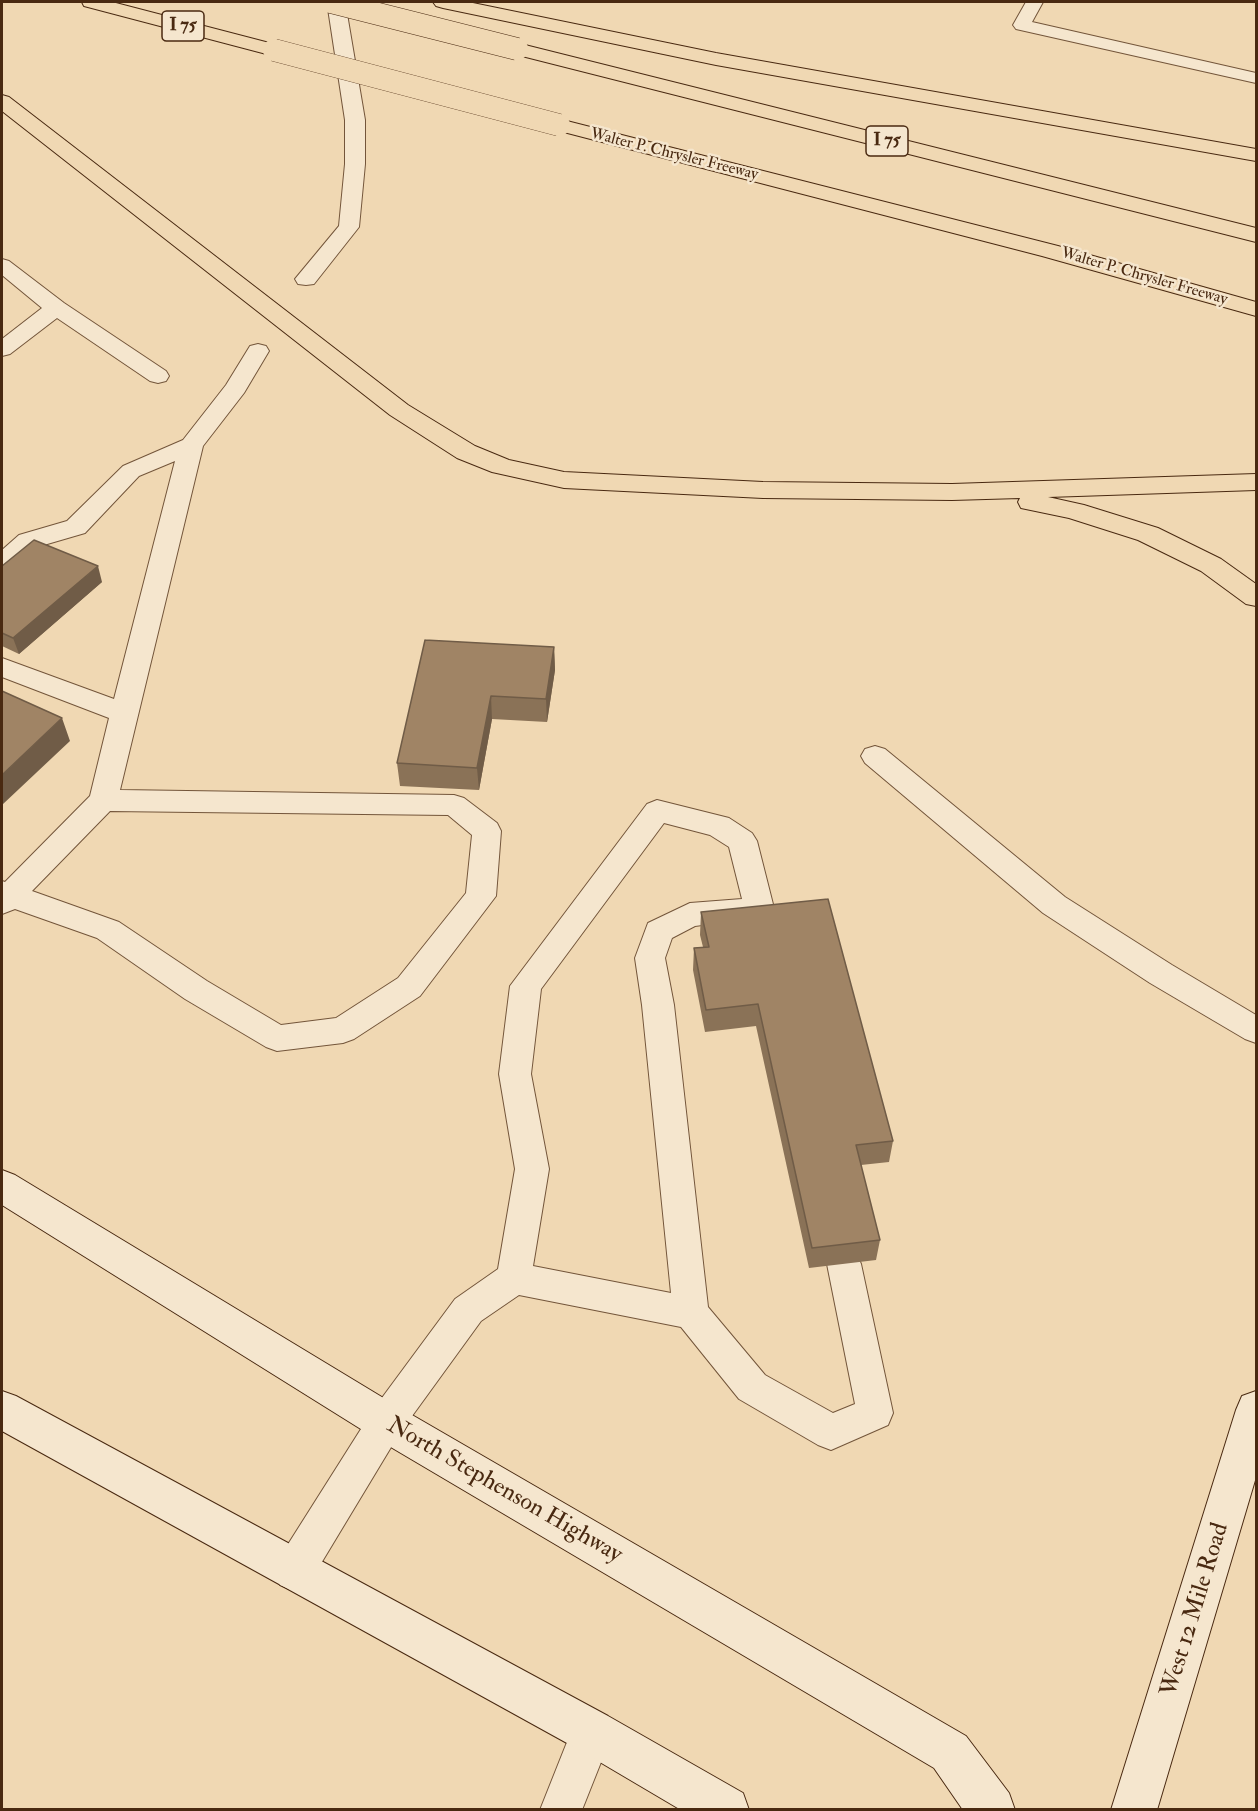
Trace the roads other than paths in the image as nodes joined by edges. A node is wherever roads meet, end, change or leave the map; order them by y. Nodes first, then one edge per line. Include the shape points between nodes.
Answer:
1 (91, 2) edge
2 (331, 2) edge
3 (336, 2) edge
4 (443, 2) edge
5 (1034, 2) edge
6 (1257, 78) edge
7 (2, 101) edge
8 (1257, 155) edge
9 (1257, 235) edge
10 (2, 264) edge
11 (306, 279) dead end
12 (56, 308) junction
13 (1257, 309) edge
14 (2, 349) edge
15 (258, 351) dead end
16 (158, 376) dead end
17 (191, 445) junction
18 (1257, 482) edge
19 (952, 492) junction
20 (2, 563) edge
21 (1257, 597) edge
22 (2, 667) edge
23 (124, 713) junction
24 (875, 756) dead end
25 (104, 800) junction
26 (4, 897) edge
27 (1257, 1030) edge
28 (2, 1186) edge
29 (844, 1264) edge
30 (514, 1278) junction
31 (691, 1313) junction
32 (2, 1410) edge
33 (1257, 1410) edge
34 (386, 1422) junction
35 (294, 1570) junction
36 (592, 1732) junction
37 (561, 1809) edge
38 (726, 1809) edge
39 (992, 1809) edge
40 (1134, 1809) edge

1 - 13 highway, Walter P. Chrysler Freeway / I 75, bridge via 1050,250
2 - 9 highway, I 75, bridge
3 - 11 lane via 355,120 349,227
4 - 8 highway via 716,59
5 - 6 lane via 1022,25
7 - 19 highway via 399,410 466,452 501,466 564,480 763,490
10 - 12 lane
12 - 14 lane
12 - 16 lane
15 - 17 lane via 236,388
17 - 20 lane via 131,471 76,527 28,541
17 - 23 lane
18 - 19 highway
19 - 21 highway via 993,495 1064,509 1148,534 1211,565
22 - 23 lane
23 - 25 lane
24 - 27 lane via 1054,905
25 - 26 lane
25 - 26 lane via 454,805 487,831 481,896 409,987 343,1030 277,1038 196,990 108,930
28 - 34 main road, North Stephenson Highway
29 - 31 lane via 875,1413 831,1432 752,1387
30 - 31 lane
30 - 31 lane via 532,1169 515,1074 526,986 657,811 719,826 742,841 761,918 690,915 659,931 650,958
30 - 34 lane via 468,1310
32 - 35 main road
33 - 40 main road, West 12 Mile Road
34 - 35 lane
34 - 39 main road, North Stephenson Highway via 950,1752
35 - 36 main road
36 - 37 lane
36 - 38 main road

